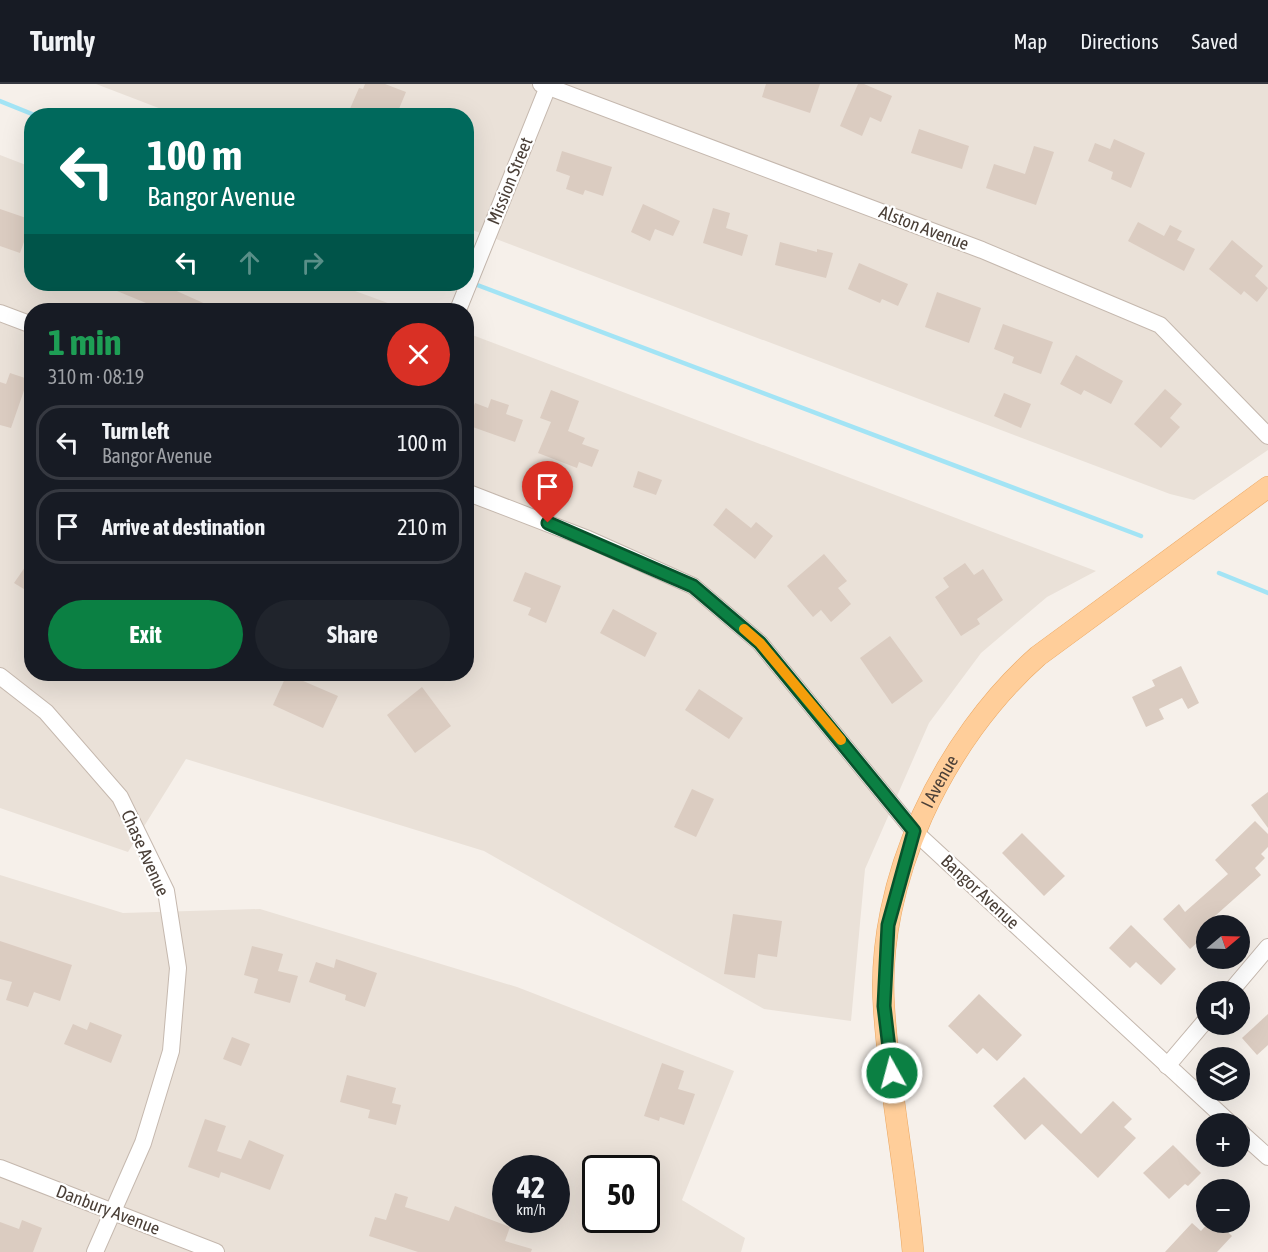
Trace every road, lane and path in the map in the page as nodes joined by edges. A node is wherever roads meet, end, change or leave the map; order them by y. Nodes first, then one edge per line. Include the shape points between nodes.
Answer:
1 (546, 85) edge
2 (474, 269) edge
3 (0, 313) edge
4 (24, 322) edge
5 (1268, 436) edge
6 (1268, 487) edge
7 (474, 495) edge
8 (0, 676) edge
9 (914, 831) junction
10 (1268, 947) edge
11 (1239, 981) edge
12 (1196, 1032) edge
13 (1167, 1066) junction
14 (1219, 1113) edge
15 (1250, 1141) edge
16 (1268, 1157) edge
17 (0, 1168) edge
18 (113, 1213) junction
19 (95, 1252) edge
20 (216, 1252) edge
21 (914, 1252) edge

1 - 2 street, Mission Street
1 - 5 street, Alston Avenue via 982,250 1160,325
3 - 4 street
6 - 9 main road, I Avenue via 1056,643 1008,683 952,759
7 - 9 street, Bangor Avenue via 588,539 693,586 760,643
8 - 18 street, Chase Avenue via 46,712 120,797 166,891 178,968 171,1051 143,1143
9 - 13 street, Bangor Avenue
9 - 21 main road, I Avenue via 888,925 884,1006
10 - 11 street
12 - 13 street
13 - 14 street, Bangor Avenue
15 - 16 street
17 - 18 street, Danbury Avenue
18 - 19 street, Chase Avenue
18 - 20 street, Danbury Avenue

